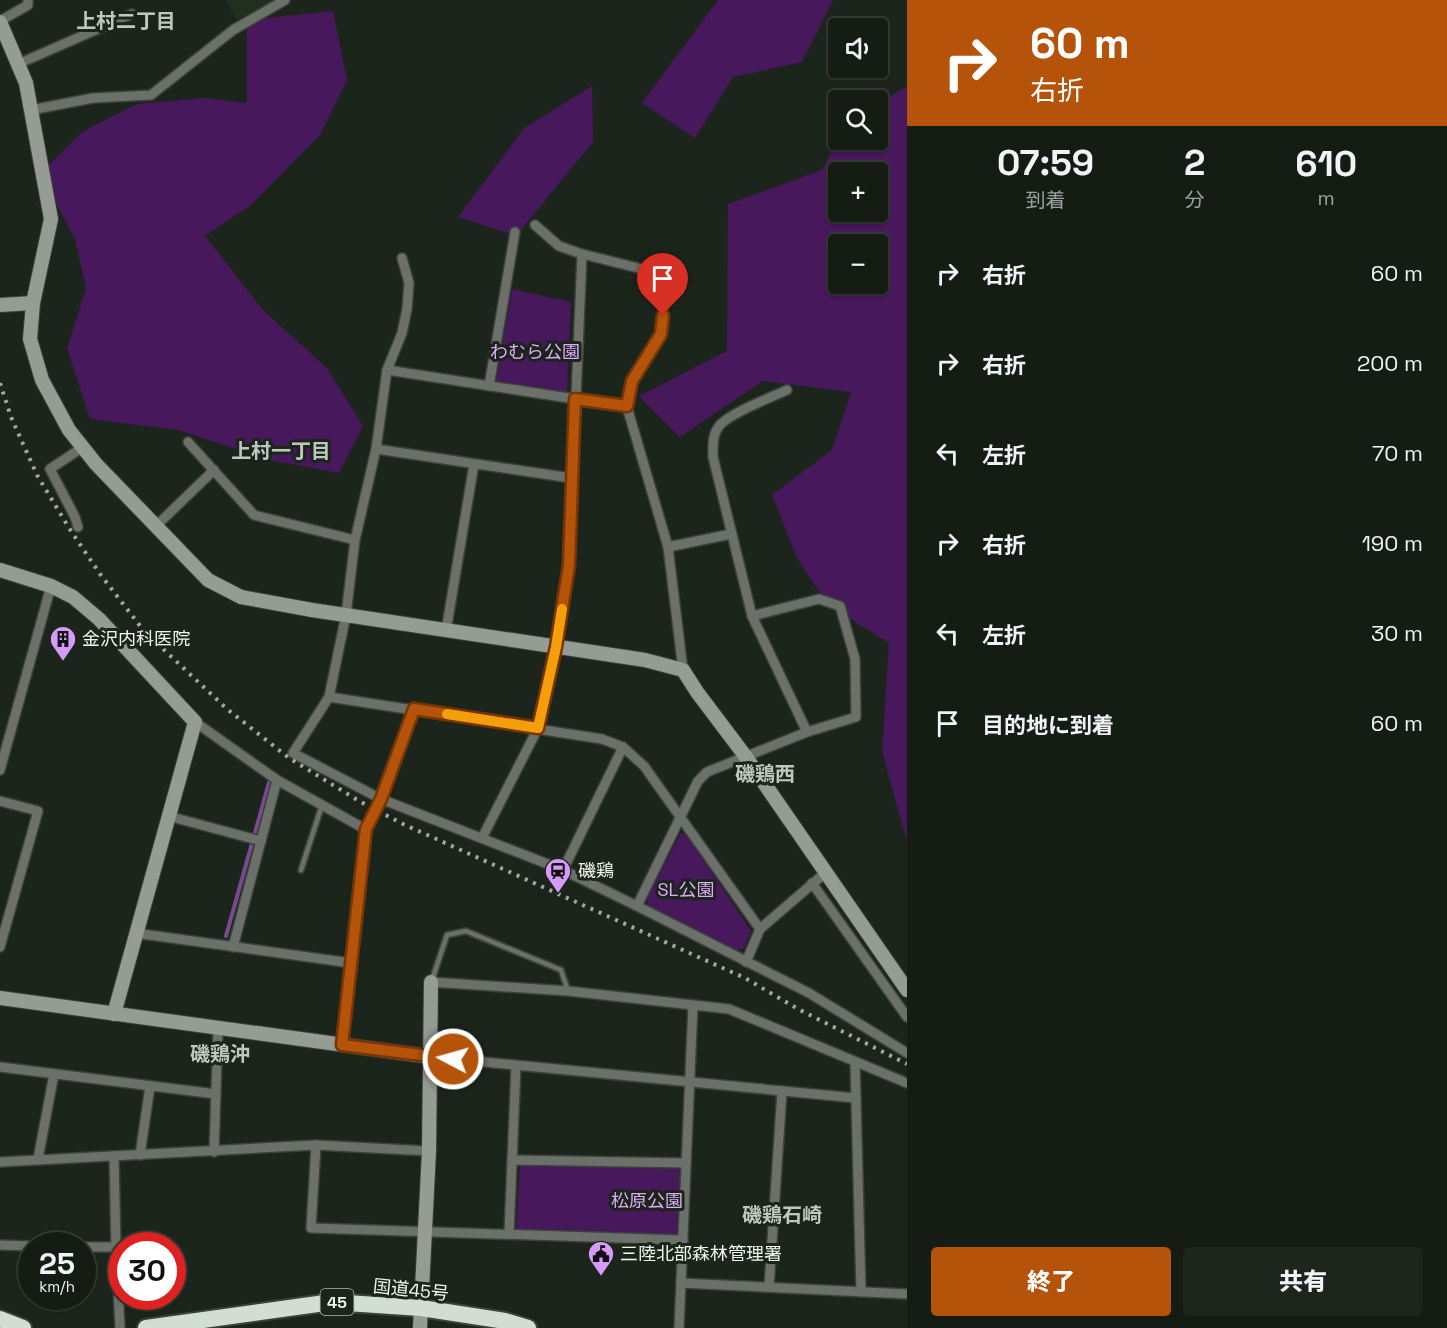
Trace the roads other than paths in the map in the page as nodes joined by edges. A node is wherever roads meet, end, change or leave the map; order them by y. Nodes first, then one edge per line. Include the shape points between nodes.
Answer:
1 (28, 0) edge
2 (285, 0) edge
3 (132, 14) dead end
4 (0, 22) edge
5 (18, 64) junction
6 (31, 110) junction
7 (535, 225) dead end
8 (515, 232) dead end
9 (582, 254) junction
10 (402, 258) dead end
11 (33, 303) junction
12 (0, 305) edge
13 (387, 370) junction
14 (489, 386) junction
15 (788, 390) dead end
16 (575, 399) junction
17 (627, 406) junction
18 (188, 442) dead end
19 (83, 447) junction
20 (376, 449) junction
21 (474, 464) junction
22 (214, 471) junction
23 (571, 478) junction
24 (78, 527) dead end
25 (155, 527) junction
26 (731, 534) junction
27 (355, 540) junction
28 (668, 547) junction
29 (0, 570) edge
30 (51, 586) junction
31 (346, 615) junction
32 (752, 616) junction
33 (446, 631) junction
34 (556, 647) junction
35 (683, 670) junction
36 (329, 697) junction
37 (414, 709) junction
38 (195, 722) junction
39 (538, 728) junction
40 (807, 732) junction
41 (623, 747) junction
42 (746, 757) junction
43 (0, 770) edge
44 (278, 780) junction
45 (381, 799) junction
46 (0, 801) edge
47 (322, 805) junction
48 (168, 816) junction
49 (679, 817) junction
50 (366, 829) junction
51 (482, 838) junction
52 (261, 841) junction
53 (301, 870) dead end
54 (563, 870) junction
55 (825, 873) junction
56 (812, 883) junction
57 (637, 906) junction
58 (760, 929) junction
59 (135, 933) junction
60 (0, 947) edge
61 (233, 947) junction
62 (746, 962) junction
63 (351, 963) junction
64 (432, 982) junction
65 (907, 990) edge
66 (568, 991) junction
67 (0, 998) edge
68 (693, 1005) junction
69 (114, 1014) junction
70 (907, 1017) edge
71 (218, 1028) junction
72 (342, 1045) junction
73 (907, 1053) edge
74 (432, 1057) junction
75 (855, 1062) junction
76 (516, 1066) junction
77 (0, 1067) edge
78 (54, 1074) junction
79 (690, 1082) junction
80 (907, 1083) edge
81 (150, 1086) junction
82 (782, 1091) junction
83 (216, 1095) junction
84 (856, 1098) junction
85 (316, 1145) junction
86 (429, 1151) junction
87 (214, 1152) junction
88 (140, 1155) junction
89 (114, 1156) junction
90 (38, 1159) junction
91 (512, 1160) junction
92 (0, 1162) edge
93 (686, 1164) junction
94 (426, 1231) junction
95 (116, 1232) edge
96 (509, 1234) junction
97 (683, 1240) junction
98 (0, 1245) edge
99 (18, 1246) edge
100 (681, 1283) junction
101 (769, 1287) junction
102 (861, 1292) junction
103 (907, 1294) edge
104 (421, 1308) junction
105 (119, 1310) edge
106 (0, 1319) edge
107 (196, 1324) edge
108 (23, 1328) edge
109 (120, 1328) edge
110 (146, 1328) edge
111 (420, 1328) edge
112 (528, 1328) edge
113 (678, 1328) edge

1 - 4 street via 28,5
2 - 6 street via 233,30 151,94 93,98
3 - 5 street
4 - 5 street
5 - 6 street
6 - 11 street via 51,219
7 - 9 street via 559,246
8 - 14 street
9 - 16 street
9 - 17 street via 666,275 661,334 632,381
10 - 13 street via 408,284 407,309
11 - 12 street
11 - 19 street via 30,339 42,380 69,430
13 - 14 street
13 - 20 street
14 - 16 street
15 - 26 street via 731,417 719,426 712,440
16 - 17 street
16 - 23 street
17 - 28 street
18 - 22 street
19 - 24 street via 51,469
19 - 25 street
20 - 21 street
20 - 27 street
21 - 23 street
21 - 33 street
22 - 25 street
22 - 27 street via 254,515
23 - 34 street via 569,565
25 - 31 street via 208,580 241,597
26 - 28 street
26 - 32 street
27 - 31 street
28 - 35 street
29 - 30 street
30 - 38 street via 73,597 99,620
30 - 43 street
31 - 33 street
31 - 36 street
32 - 40 street
32 - 40 street via 819,599 840,606 855,659 856,717
33 - 34 street
34 - 35 street via 645,660
34 - 39 street
35 - 42 street
36 - 37 street
36 - 45 street via 293,753
37 - 39 street
37 - 45 street
38 - 44 street
38 - 48 street
39 - 41 street via 602,739
39 - 51 street
40 - 42 street
41 - 49 street via 644,766
41 - 54 street
42 - 49 street via 707,772
42 - 55 street
44 - 47 street
44 - 52 street
45 - 50 street
45 - 51 street
46 - 60 street via 38,811
47 - 50 street
47 - 53 lane
48 - 52 street
48 - 59 street
49 - 57 street
49 - 58 street
50 - 63 street
51 - 54 street
52 - 61 street
54 - 57 street
55 - 56 street
55 - 65 street
56 - 58 street
56 - 70 street
57 - 62 street
58 - 62 street
59 - 61 street
59 - 69 street
61 - 63 street
62 - 73 street via 809,993
63 - 72 street
64 - 66 street
64 - 66 lane via 447,935 466,931 561,970
64 - 74 street
66 - 68 street
67 - 69 street
68 - 75 street via 729,1009
68 - 79 street
69 - 71 street
71 - 72 street
71 - 83 street
72 - 74 street
74 - 76 street
74 - 86 street
75 - 80 street
75 - 84 street
76 - 79 street
76 - 91 street
77 - 78 street
78 - 81 street
78 - 90 street
79 - 82 street
79 - 93 street
81 - 83 street
81 - 88 street
82 - 84 street
82 - 101 street
83 - 87 street
84 - 102 street
85 - 86 street
85 - 87 street
85 - 94 street via 311,1228
86 - 94 street
87 - 88 street
88 - 89 street
89 - 90 street
89 - 95 street
90 - 92 street
91 - 93 street
91 - 96 street
93 - 97 street
94 - 96 street
94 - 104 street
96 - 97 street
97 - 100 street
98 - 99 street
100 - 101 street
100 - 113 street
101 - 102 street
102 - 103 street
104 - 107 highway, 国道45号 / 45 via 332,1302
104 - 111 street
104 - 112 highway, 国道45号 / 45
105 - 109 street
106 - 108 highway
107 - 110 highway, 国道45号 / 45

